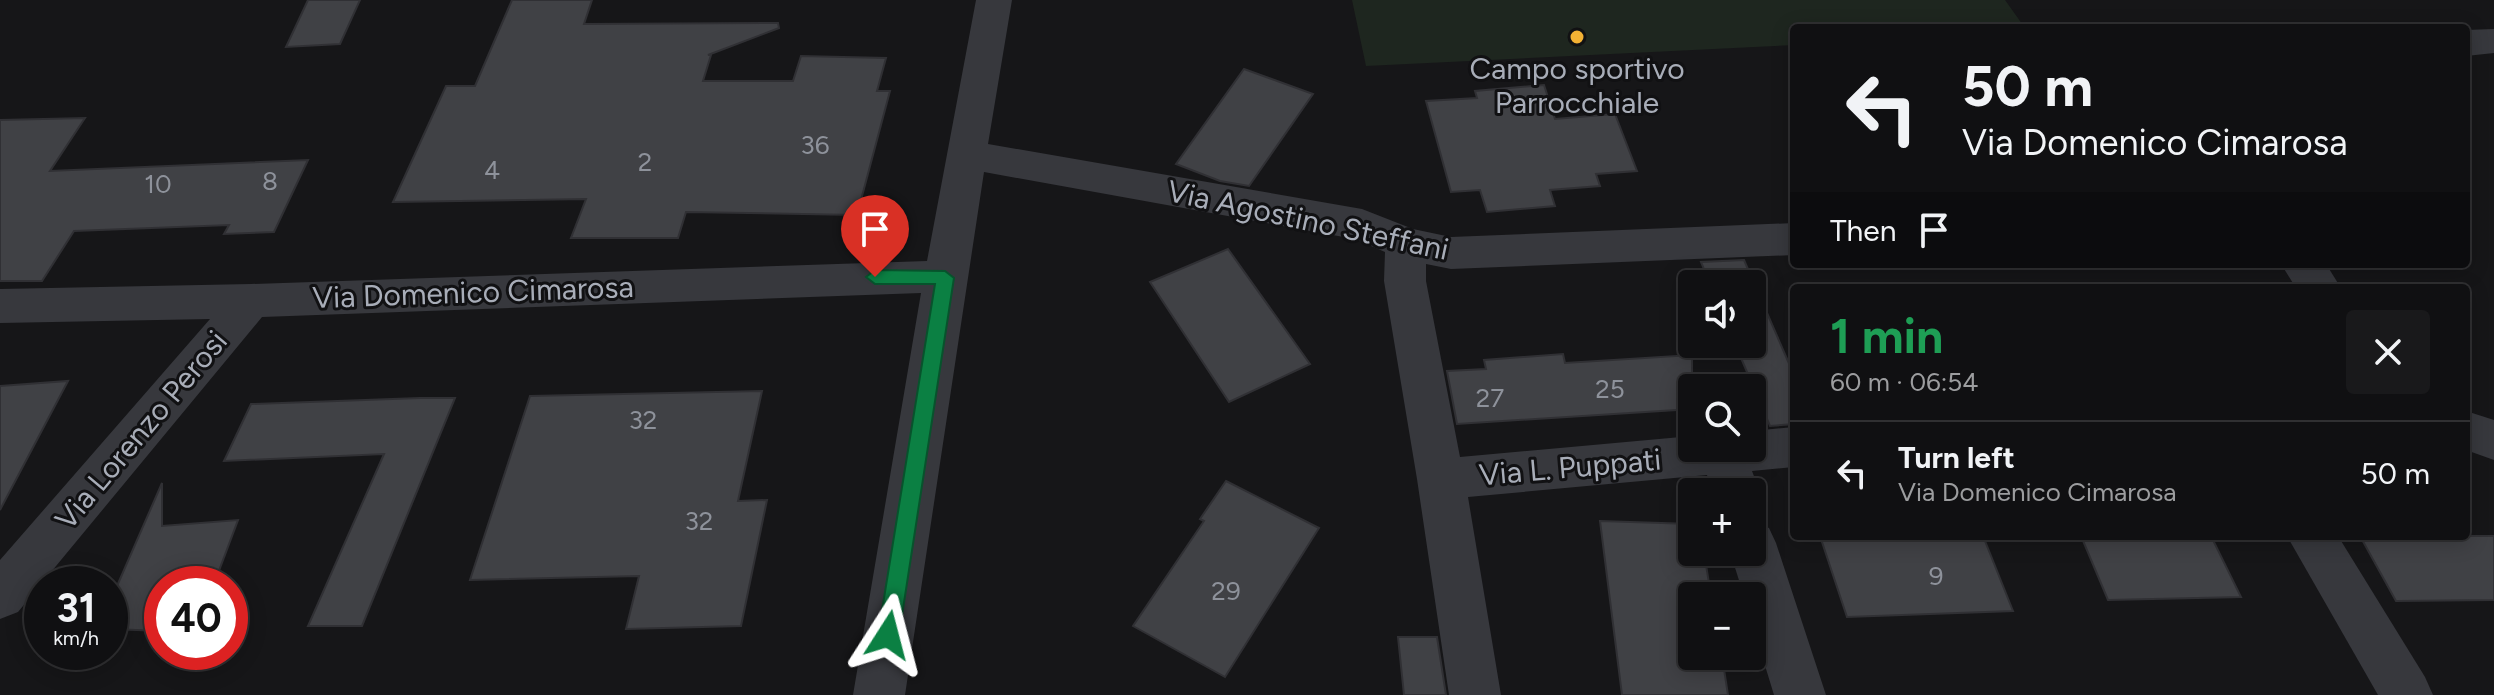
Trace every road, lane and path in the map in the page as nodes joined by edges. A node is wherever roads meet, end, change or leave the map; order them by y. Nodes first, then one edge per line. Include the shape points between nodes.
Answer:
1 (994, 0) edge
2 (2494, 41) edge
3 (2470, 43) edge
4 (968, 155) junction
5 (1790, 239) edge
6 (1406, 244) junction
7 (945, 278) junction
8 (251, 301) junction
9 (0, 306) edge
10 (2470, 431) edge
11 (2494, 440) edge
12 (1790, 449) edge
13 (1730, 472) edge
14 (1441, 479) junction
15 (2313, 540) edge
16 (1759, 566) edge
17 (0, 596) edge
18 (879, 695) edge
19 (1475, 695) edge
20 (1800, 695) edge
21 (2407, 695) edge

1 - 4 street
2 - 3 street
4 - 6 street, Via Agostino Steffani via 1362,225
4 - 7 street
5 - 6 street, Via Agostino Steffani via 1451,253
6 - 14 street, Via L. Puppati via 1405,281
7 - 8 street, Via Domenico Cimarosa
7 - 18 street
8 - 9 street, Via Domenico Cimarosa
8 - 17 street, Via Lorenzo Perosi
10 - 11 street
12 - 13 street, Via L. Puppati
13 - 14 street, Via L. Puppati
14 - 19 street, Via L. Puppati
15 - 21 street
16 - 20 street

